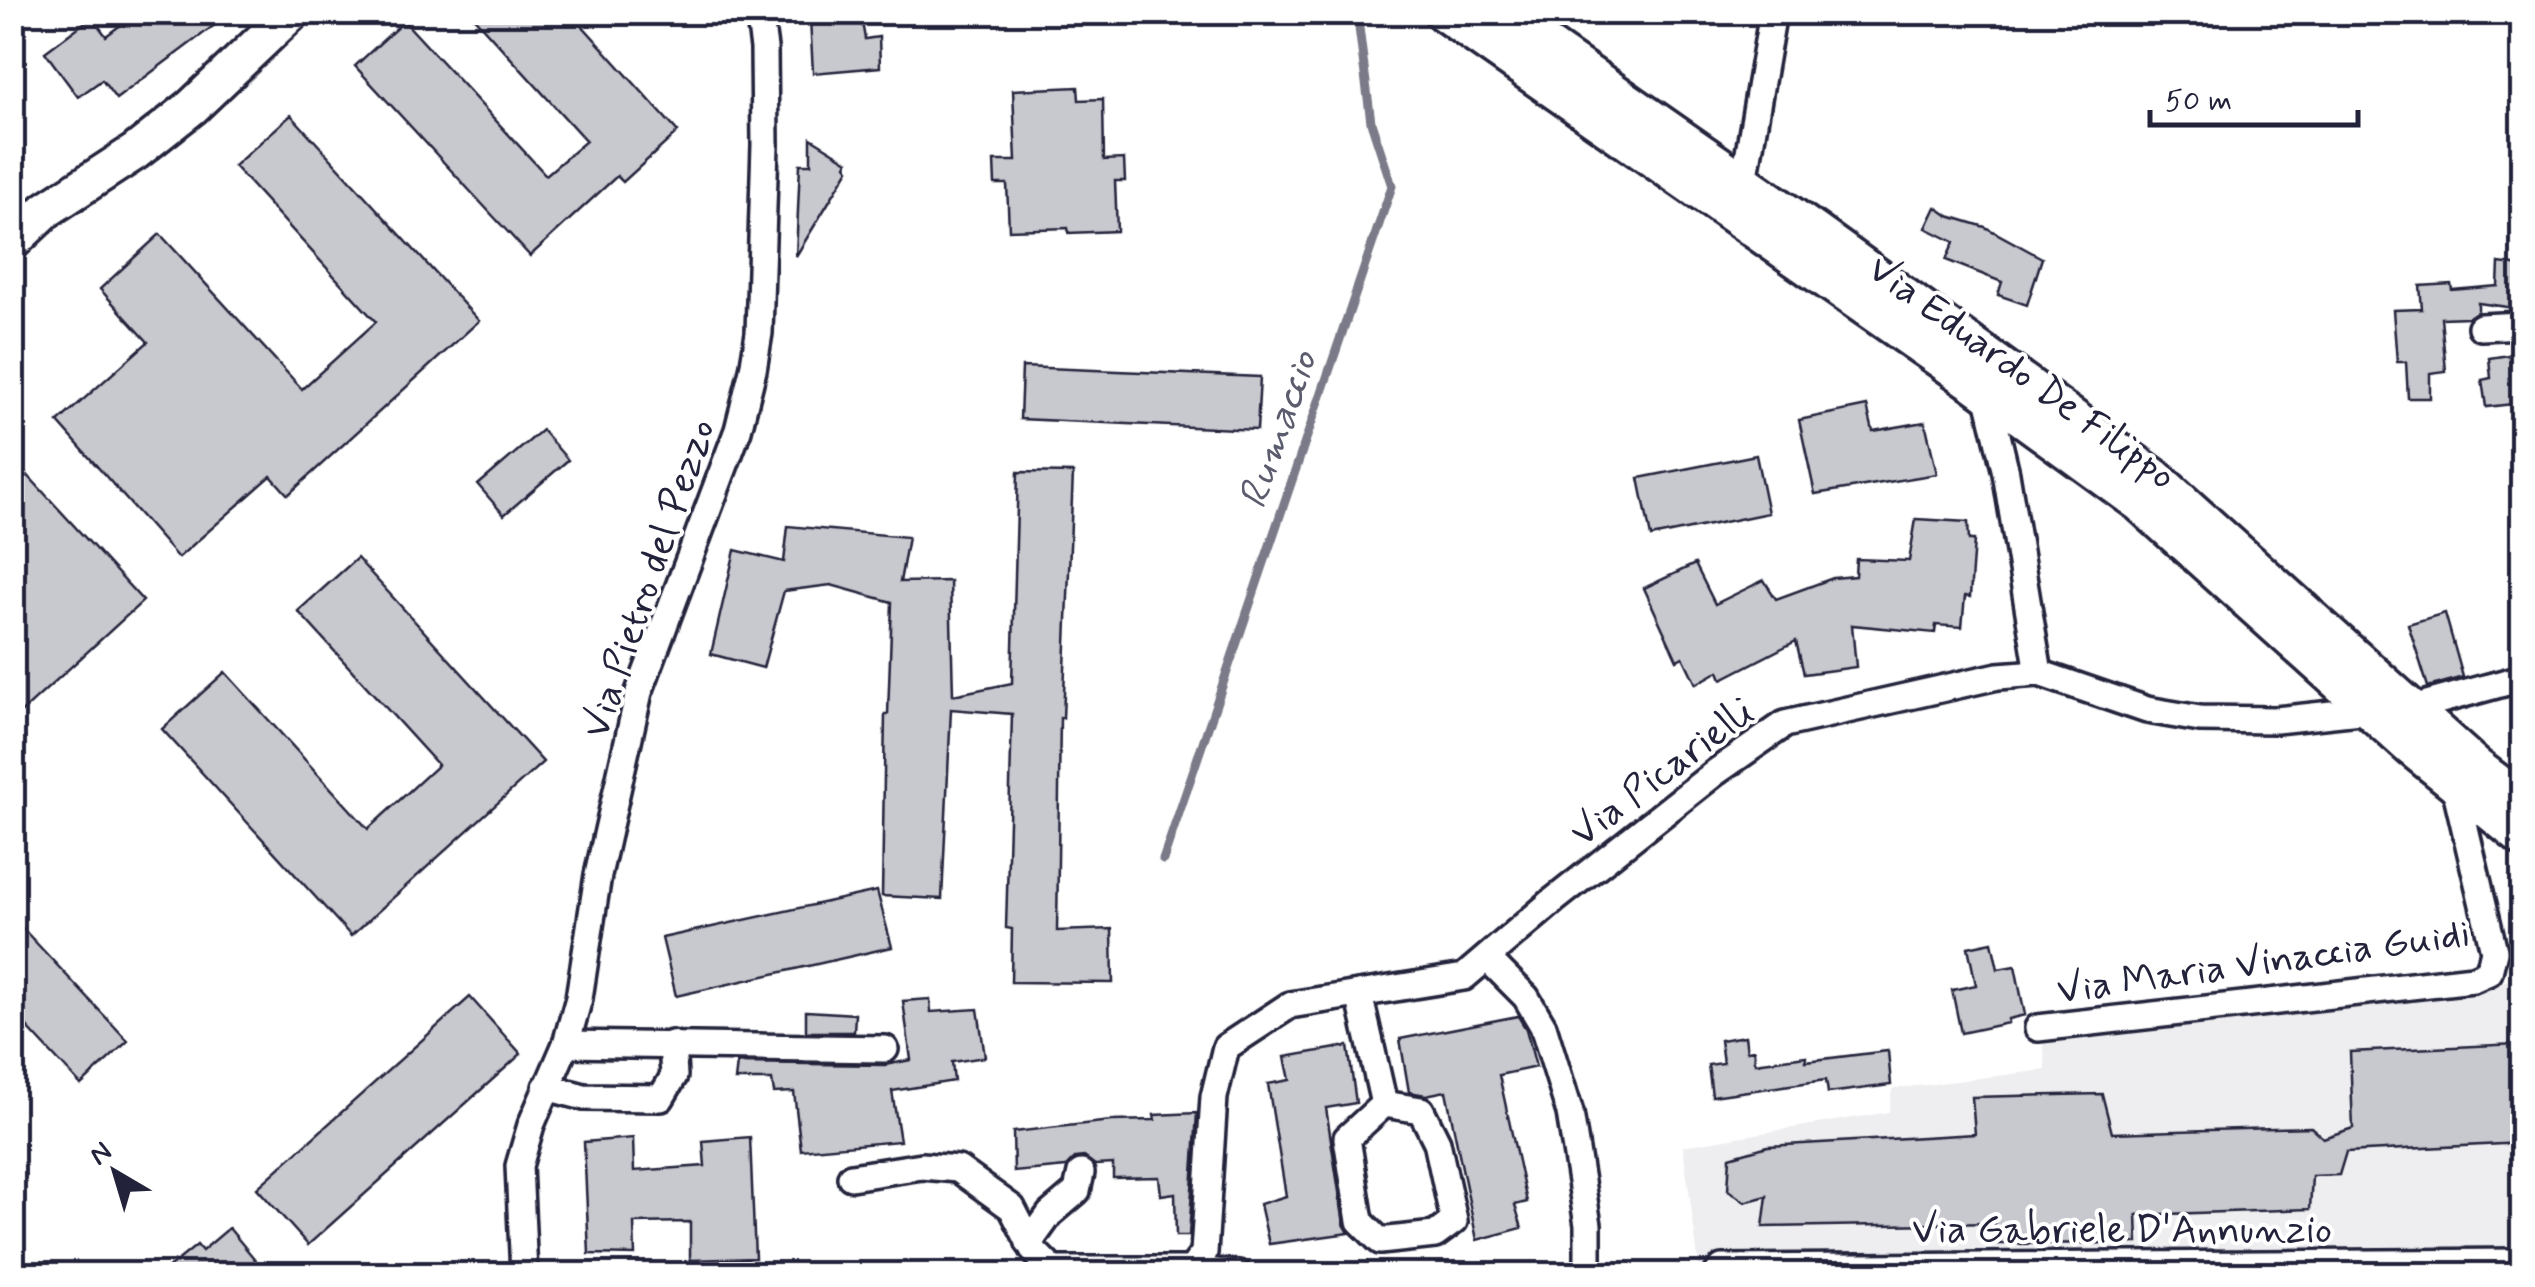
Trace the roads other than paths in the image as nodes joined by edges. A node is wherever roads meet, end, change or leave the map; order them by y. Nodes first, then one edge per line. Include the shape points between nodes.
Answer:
1 (292, 12) edge
2 (759, 12) edge
3 (1442, 12) edge
4 (1500, 12) edge
5 (1773, 12) edge
6 (1744, 181) junction
7 (12, 242) edge
8 (2522, 325) edge
9 (2481, 327) dead end
10 (1987, 393) junction
11 (2039, 673) junction
12 (2522, 678) edge
13 (2412, 708) junction
14 (2370, 710) junction
15 (2455, 786) junction
16 (2522, 801) edge
17 (2522, 838) edge
18 (1487, 958) junction
19 (1360, 994) junction
20 (2038, 1028) dead end
21 (566, 1044) junction
22 (672, 1044) junction
23 (885, 1049) dead end
24 (546, 1087) junction
25 (1384, 1104) junction
26 (1081, 1173) dead end
27 (850, 1177) dead end
28 (1030, 1243) junction
29 (2522, 1262) edge
30 (1022, 1270) dead end
31 (1053, 1270) junction
32 (1191, 1270) junction
33 (1719, 1272) edge
34 (524, 1274) edge
35 (1238, 1274) edge
36 (1588, 1274) edge

1 - 7 street via 192,107 46,210
2 - 21 street, Via Pietro del Pezzo via 764,146 753,370 738,430 639,692
3 - 10 street, Via Eduardo De Filippo
4 - 6 street, Via Eduardo De Filippo
5 - 6 street
6 - 13 street, Via Eduardo De Filippo via 2155,477
8 - 9 street
10 - 11 street
10 - 14 street, Via Eduardo De Filippo via 2140,503
11 - 14 street, Via Picarielli via 2146,710 2200,719 2276,720
11 - 18 street, Via Picarielli via 1998,676 1785,724
12 - 13 street
13 - 16 street, Via Eduardo De Filippo
14 - 15 street, Via Eduardo De Filippo
15 - 17 street, Via Eduardo De Filippo
15 - 20 street, Via Maria Vinaccia Guidi via 2494,951 2489,972
18 - 19 street, Via Picarielli via 1464,978
18 - 36 street via 1543,1026 1570,1113 1588,1225
19 - 25 street
19 - 32 street, Via Picarielli via 1290,1005 1226,1047 1214,1097 1204,1253
21 - 22 street
21 - 24 street, Via Pietro del Pezzo
22 - 23 street
22 - 24 street via 674,1076 660,1098 584,1097
24 - 34 street, Via Pietro del Pezzo via 519,1166
25 - 25 street via 1420,1110 1437,1142 1454,1221 1435,1235 1380,1242 1360,1221 1347,1138
26 - 28 street via 1078,1191
27 - 28 street via 922,1166 958,1169 1012,1208
28 - 31 street
29 - 33 street, Via Gabriele D'Annunzio
30 - 31 street
31 - 32 street
32 - 35 street

